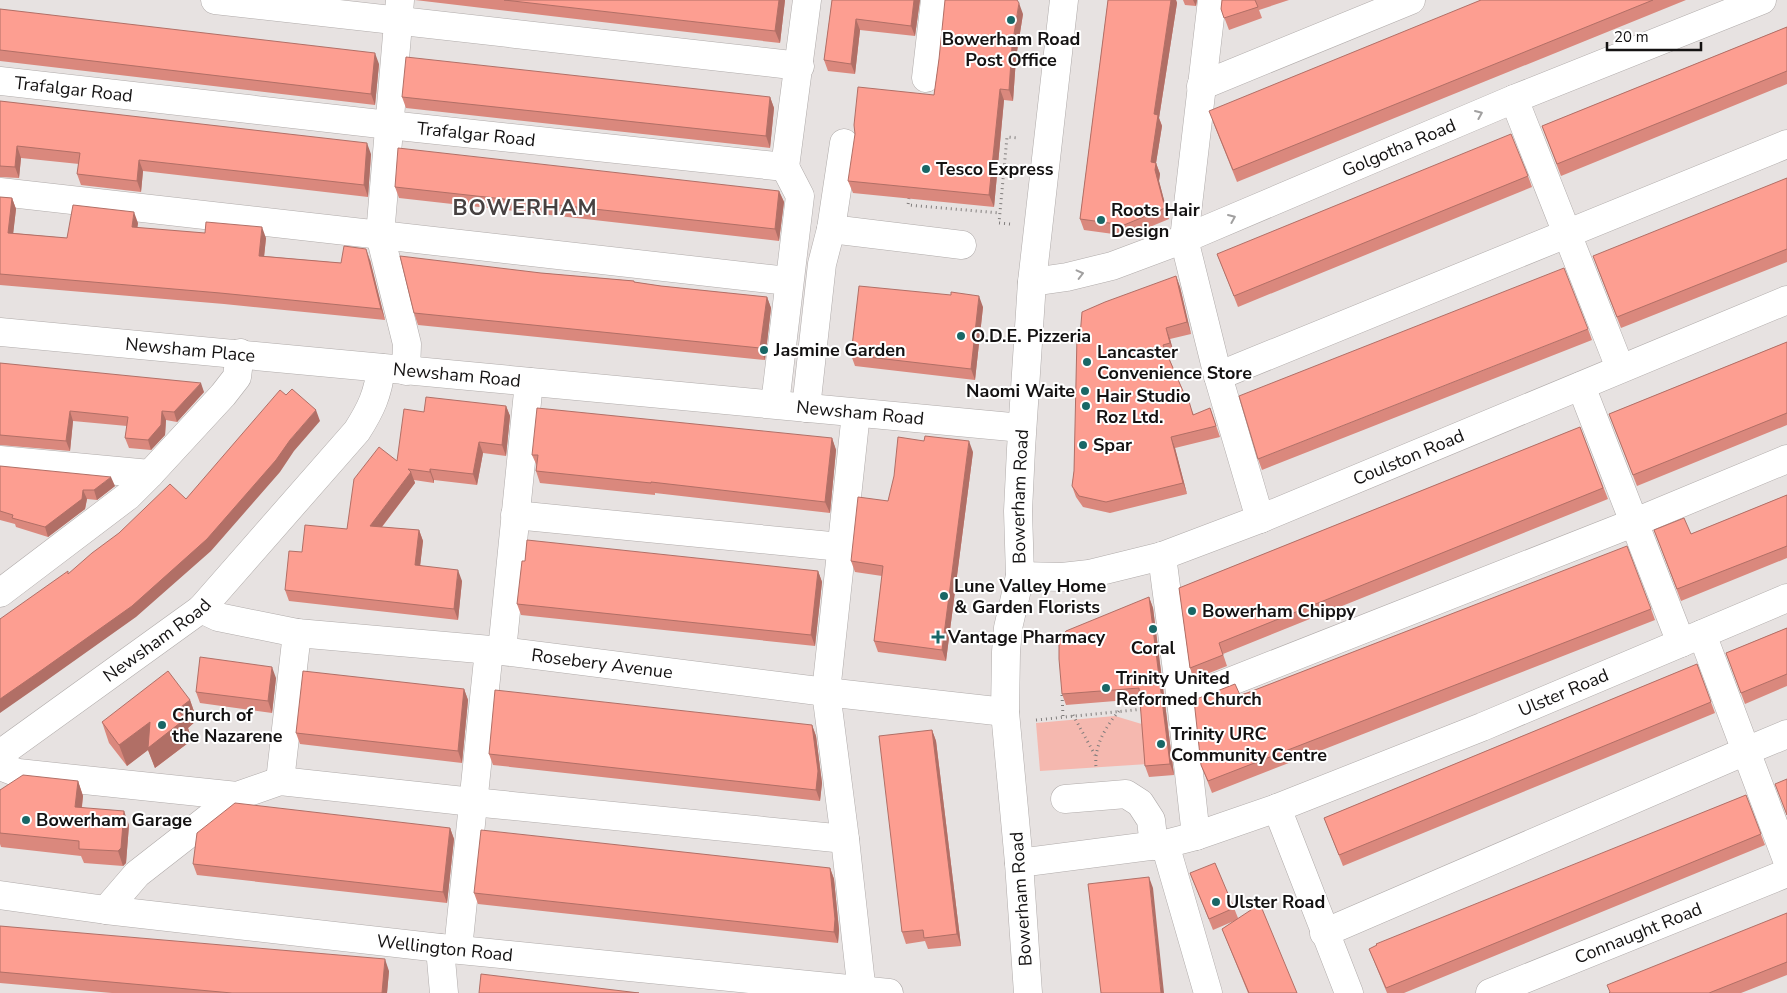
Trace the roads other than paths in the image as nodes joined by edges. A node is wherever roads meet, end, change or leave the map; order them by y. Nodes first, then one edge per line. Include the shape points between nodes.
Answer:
1 (215, 0) edge
2 (807, 0) edge
3 (936, 0) edge
4 (1064, 0) edge
5 (1212, 0) edge
6 (1411, 0) edge
7 (1762, 0) edge
8 (399, 10) edge
9 (800, 66) junction
10 (926, 78) dead end
11 (0, 81) edge
12 (1202, 86) junction
13 (1514, 99) junction
14 (389, 125) junction
15 (844, 143) dead end
16 (1787, 144) edge
17 (785, 167) junction
18 (0, 192) edge
19 (831, 229) junction
20 (1566, 234) junction
21 (380, 235) junction
22 (1184, 239) junction
23 (962, 245) dead end
24 (788, 281) junction
25 (1032, 282) junction
26 (1787, 300) edge
27 (0, 332) edge
28 (240, 353) junction
29 (1620, 368) junction
30 (394, 370) junction
31 (1218, 376) junction
32 (529, 382) junction
33 (1580, 386) junction
34 (775, 404) junction
35 (806, 408) junction
36 (856, 413) junction
37 (1022, 428) junction
38 (1787, 459) edge
39 (0, 460) edge
40 (150, 474) junction
41 (515, 515) junction
42 (1260, 519) junction
43 (1633, 523) junction
44 (841, 547) junction
45 (1162, 556) junction
46 (1020, 576) junction
47 (0, 593) edge
48 (1787, 598) edge
49 (201, 608) junction
50 (297, 633) junction
51 (1692, 638) junction
52 (495, 650) junction
53 (826, 692) junction
54 (1182, 701) junction
55 (1006, 721) junction
56 (1787, 734) edge
57 (1746, 751) junction
58 (0, 754) edge
59 (0, 766) edge
60 (280, 781) junction
61 (237, 796) junction
62 (1065, 799) dead end
63 (474, 802) junction
64 (1277, 808) junction
65 (1196, 836) junction
66 (845, 839) junction
67 (1160, 845) junction
68 (1787, 860) edge
69 (1019, 863) junction
70 (1787, 873) edge
71 (0, 895) edge
72 (106, 910) junction
73 (1324, 933) junction
74 (449, 949) junction
75 (862, 992) edge
76 (444, 993) edge
77 (889, 993) edge
78 (1028, 993) edge
79 (1208, 993) edge
80 (1349, 993) edge
81 (1490, 993) edge

1 - 8 street
2 - 9 street
3 - 10 street
4 - 25 street, Bowerham Road
5 - 12 street
6 - 12 street
7 - 13 street, Golgotha Road
8 - 9 street
8 - 14 street
9 - 17 street
11 - 14 street, Trafalgar Road
12 - 22 street
13 - 20 street
22 -> 13 street, Golgotha Road
14 - 17 street, Trafalgar Road
14 - 21 street
15 - 19 street
16 - 20 street
17 - 24 street via 800,196
18 - 21 street
19 - 23 street
19 - 35 street via 822,264
20 - 29 street
20 - 31 street
21 - 24 street
21 - 30 street via 407,344
25 -> 22 street, Golgotha Road via 1112,266
22 - 31 street
24 - 34 street
25 - 37 street, Bowerham Road
26 - 29 street, Coulston Road
27 - 28 street, Newsham Place
28 - 30 street, Newsham Place
28 - 40 street via 237,377
29 - 33 street, Coulston Road
30 - 32 street, Newsham Road
30 - 49 street, Newsham Road via 379,388 372,408 357,431
31 - 42 street
32 - 34 street, Newsham Road
32 - 41 street
33 - 42 street, Coulston Road
33 - 43 street
34 - 35 street, Newsham Road
35 - 36 street, Newsham Road
36 - 37 street, Newsham Road
36 - 44 street
37 - 46 street, Bowerham Road via 1018,511
38 - 43 street
39 - 40 street
40 - 47 street via 128,496
41 - 44 street
41 - 52 street
42 - 45 street, Coulston Road
43 - 51 street
43 - 54 street
44 - 53 street
45 - 46 street, Coulston Road via 1090,574
45 - 54 street
46 - 55 street, Bowerham Road via 1008,628
48 - 51 street, Ulster Road
49 - 50 street, Rosebery Avenue via 218,617
49 - 58 street, Newsham Road
50 - 52 street, Rosebery Avenue
50 - 60 street
51 - 57 street
51 - 64 street, Ulster Road via 1482,727
52 - 53 street, Rosebery Avenue
52 - 63 street
53 - 55 street, Rosebery Avenue
53 - 66 street
54 - 65 street
55 - 69 street, Bowerham Road
56 - 57 street
57 - 68 street
57 - 73 street
59 - 61 street via 18,773
60 - 61 street
60 - 63 street
61 - 72 street via 137,874
62 - 67 street via 1126,794 1140,803 1151,820
63 - 66 street
63 - 74 street
64 - 65 street, Ulster Road
64 - 73 street
65 - 67 street, Ulster Road
66 - 75 street
67 - 69 street, Ulster Road
67 - 79 street
69 - 78 street, Bowerham Road
70 - 81 street, Connaught Road
71 - 72 street, Wellington Road
72 - 74 street, Wellington Road
73 - 80 street
74 - 75 street, Wellington Road
74 - 76 street
75 - 77 street, Wellington Road

